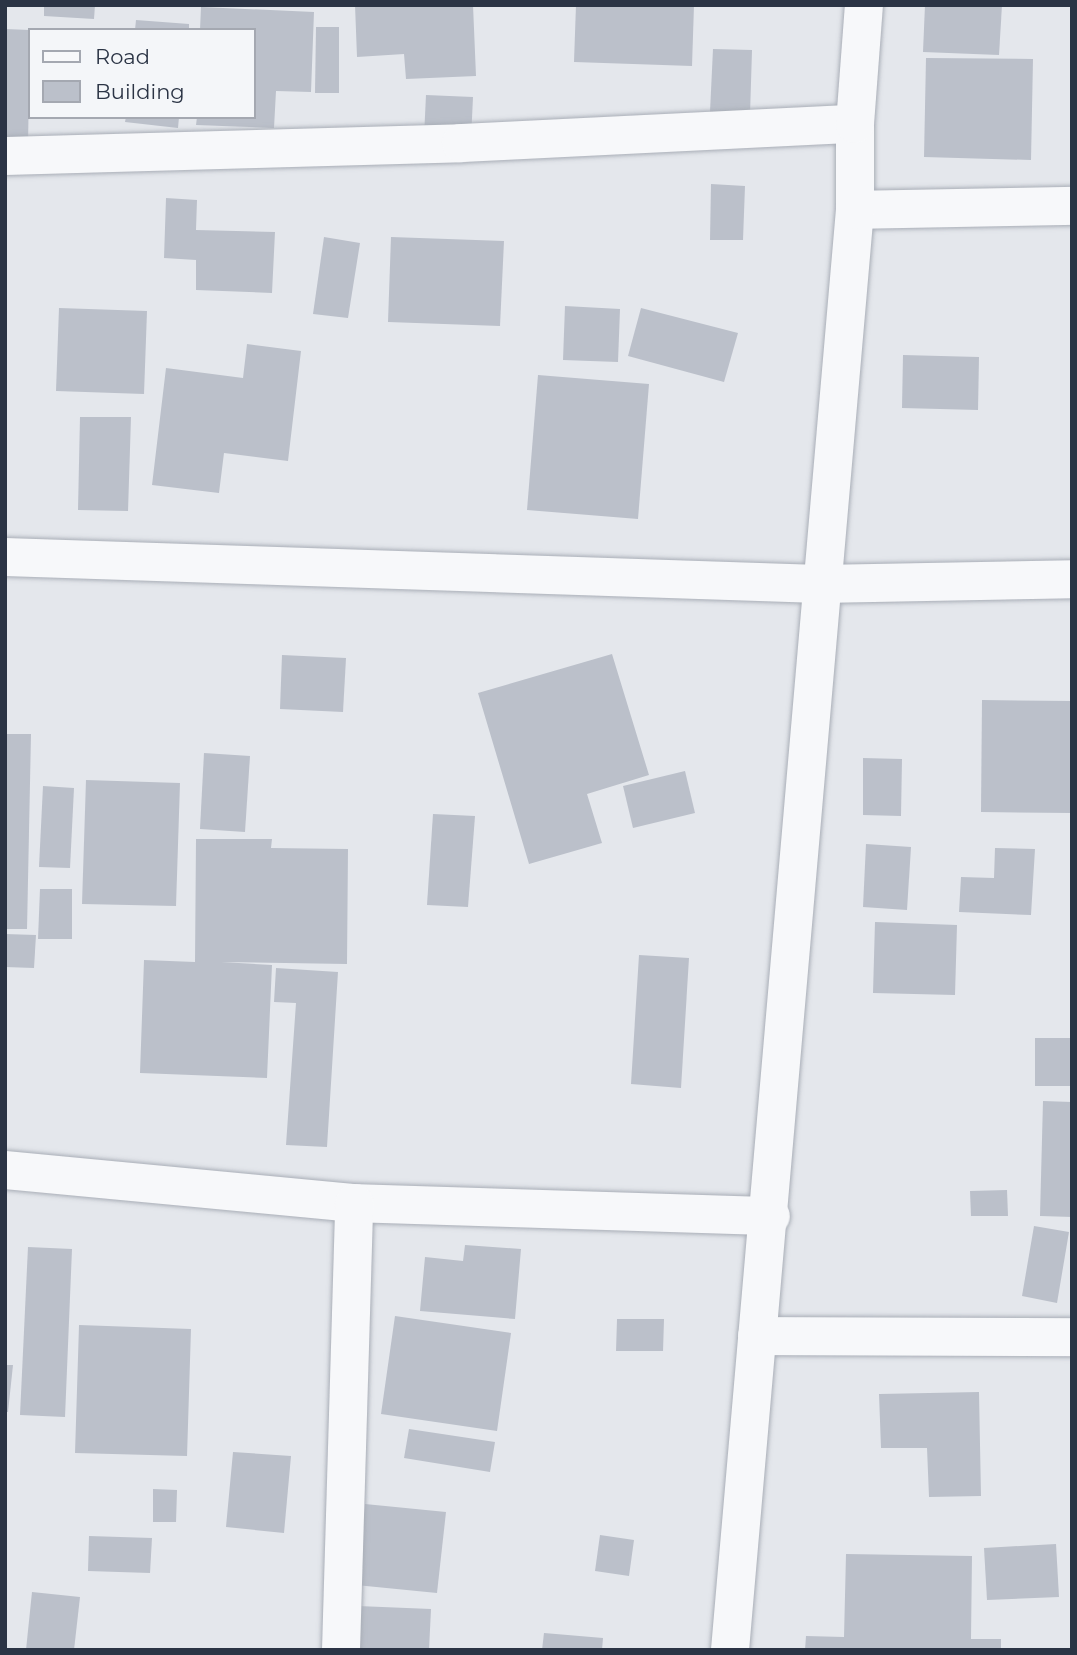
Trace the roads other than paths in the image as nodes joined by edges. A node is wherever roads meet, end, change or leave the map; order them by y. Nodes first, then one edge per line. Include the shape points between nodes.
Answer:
1 (864, 5) edge
2 (855, 124) junction
3 (5, 156) edge
4 (1072, 206) edge
5 (855, 210) junction
6 (5, 556) edge
7 (1072, 579) edge
8 (820, 584) junction
9 (5, 1170) edge
10 (354, 1203) junction
11 (771, 1216) junction
12 (757, 1336) junction
13 (1072, 1337) edge
14 (341, 1650) edge
15 (730, 1650) edge

1 - 2 street
2 - 3 street via 447,143
2 - 5 street
4 - 5 street
5 - 8 street
6 - 8 street
7 - 8 street
8 - 11 street
9 - 10 street
10 - 11 street
10 - 14 street
11 - 12 street
12 - 13 street
12 - 15 street

